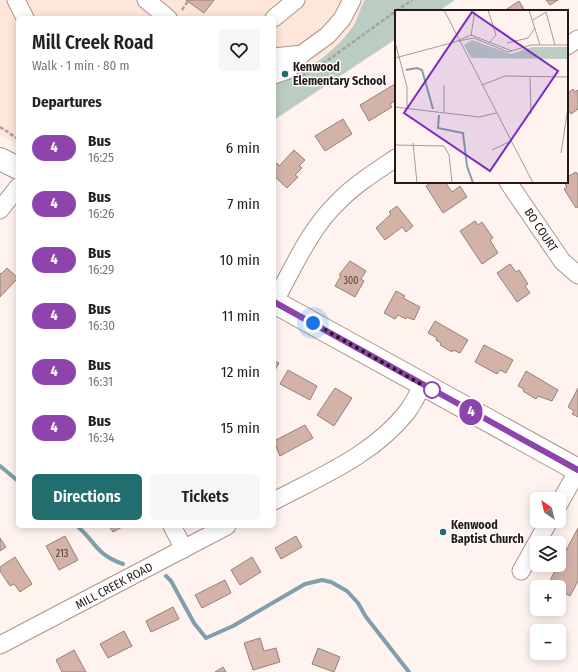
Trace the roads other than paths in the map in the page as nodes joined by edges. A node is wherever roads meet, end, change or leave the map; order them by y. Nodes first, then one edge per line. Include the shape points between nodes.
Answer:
1 (16, 0) edge
2 (146, 0) edge
3 (296, 0) edge
4 (352, 0) edge
5 (175, 14) edge
6 (24, 16) edge
7 (276, 16) edge
8 (578, 39) edge
9 (568, 45) edge
10 (302, 54) junction
11 (276, 57) edge
12 (276, 74) edge
13 (0, 159) edge
14 (395, 159) edge
15 (16, 167) edge
16 (509, 183) edge
17 (16, 190) edge
18 (0, 210) edge
19 (578, 275) edge
20 (276, 298) edge
21 (276, 303) edge
22 (422, 385) junction
23 (578, 470) edge
24 (566, 492) edge
25 (276, 500) edge
26 (173, 528) edge
27 (223, 528) edge
28 (545, 528) edge
29 (184, 549) junction
30 (521, 571) dead end
31 (1, 642) edge

1 - 6 street
2 - 5 street
3 - 7 street
4 - 10 street via 342,19 328,35
8 - 9 street
10 - 11 street
10 - 12 street via 288,70
13 - 15 main road
14 - 20 street via 336,203 310,237
16 - 19 street, BO COURT via 562,261
17 - 18 street
21 - 22 main road
22 - 23 main road
22 - 25 street via 408,411 382,439
23 - 24 street
26 - 29 street
27 - 29 street, MILL CREEK ROAD
28 - 30 street
29 - 31 street, MILL CREEK ROAD

